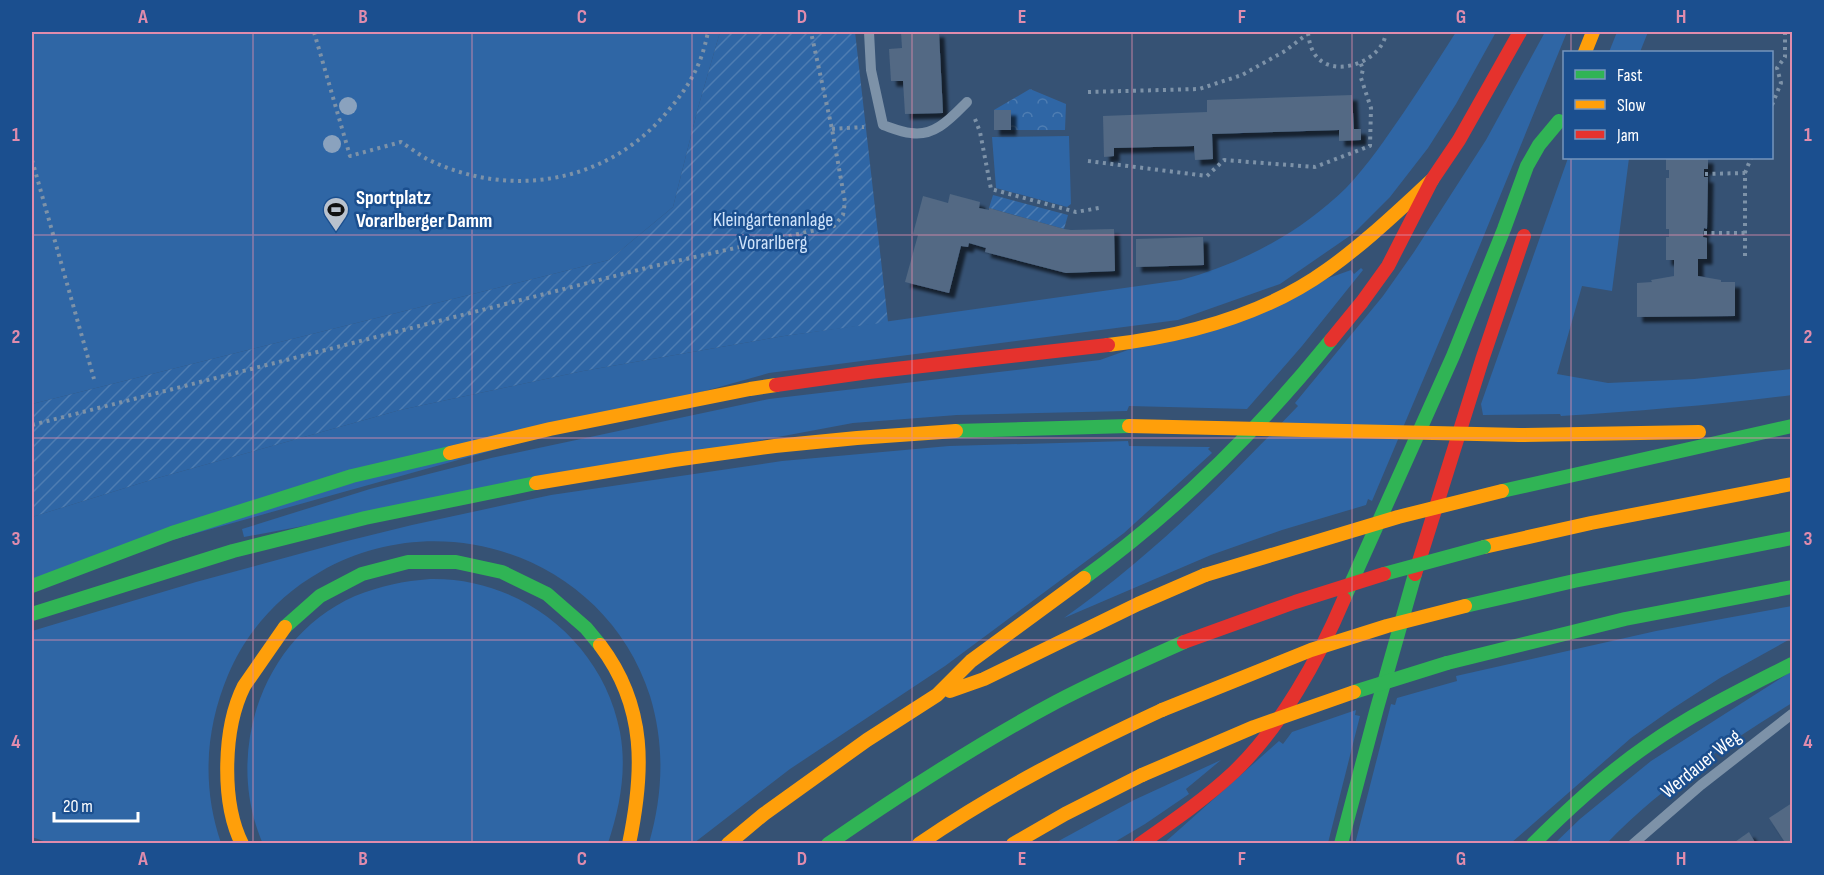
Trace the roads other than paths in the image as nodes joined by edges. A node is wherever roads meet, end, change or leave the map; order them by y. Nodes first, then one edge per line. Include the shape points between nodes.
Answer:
1 (869, 32) edge
2 (1520, 32) edge
3 (1593, 32) edge
4 (1585, 51) edge
5 (967, 102) road end
6 (1562, 114) edge
7 (1553, 150) dead end
8 (1432, 180) junction
9 (1529, 222) dead end
10 (1792, 426) edge
11 (1755, 433) junction
12 (1792, 484) edge
13 (1792, 538) edge
14 (32, 586) edge
15 (1792, 587) edge
16 (32, 614) edge
17 (1792, 664) edge
18 (937, 695) junction
19 (1792, 714) edge
20 (242, 843) edge
21 (629, 843) edge
22 (728, 843) edge
23 (828, 843) edge
24 (919, 843) edge
25 (1014, 843) edge
26 (1140, 843) edge
27 (1341, 843) edge
28 (1533, 843) edge
29 (1633, 843) edge

1 - 5 lane via 871,70 883,125 912,134 925,132 937,128
2 - 8 highway
3 - 4 highway
6 - 7 highway
6 - 26 highway via 1527,166 1453,356 1334,623 1305,678 1268,735 1235,771 1189,810
8 - 14 highway via 1326,271 1268,305 1211,326 1119,344 750,389 550,429 352,476 172,534
8 - 18 highway via 1388,266 1274,406 1184,497 1101,566 972,661
9 - 27 highway via 1420,556
10 - 11 highway
11 - 16 highway, bridge via 1520,435 1053,427 956,430 775,446 545,481 365,518 233,551
11 - 18 highway, bridge via 1398,517 1205,575 984,679
12 - 23 highway, bridge via 1484,547 1341,586 1242,620 1114,673 1047,707 908,788
13 - 24 highway, bridge via 1465,606 1312,650 1227,682 1110,734 989,799
15 - 25 highway, bridge via 1625,619 1357,689 1225,738 1142,775
17 - 28 highway via 1631,757
18 - 22 highway via 867,740
19 - 29 lane, Werdauer Weg
20 - 21 highway via 228,784 230,737 241,693 264,650 319,595 357,575 393,564 439,560 494,569 541,589 573,613 600,642 630,699 639,736 642,770

